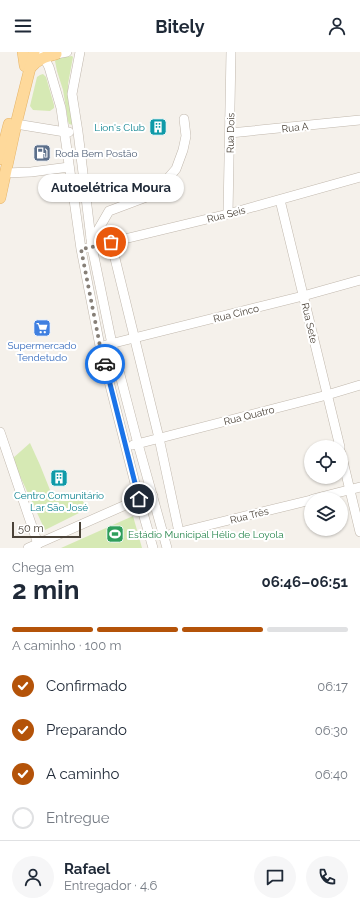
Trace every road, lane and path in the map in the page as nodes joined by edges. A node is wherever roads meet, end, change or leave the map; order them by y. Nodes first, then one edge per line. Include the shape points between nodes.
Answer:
1 (23, 52) edge
2 (29, 52) edge
3 (67, 52) edge
4 (80, 52) edge
5 (231, 52) edge
6 (44, 53) edge
7 (27, 67) junction
8 (73, 100) junction
9 (59, 101) junction
10 (184, 120) dead end
11 (360, 120) edge
12 (16, 124) junction
13 (65, 132) junction
14 (78, 132) junction
15 (230, 133) junction
16 (0, 159) edge
17 (69, 166) junction
18 (6, 173) junction
19 (360, 177) edge
20 (0, 198) edge
21 (280, 200) junction
22 (228, 214) junction
23 (91, 238) junction
24 (111, 242) junction
25 (92, 247) junction
26 (81, 249) junction
27 (360, 280) edge
28 (303, 296) junction
29 (135, 338) junction
30 (112, 344) junction
31 (100, 346) junction
32 (360, 385) edge
33 (327, 395) junction
34 (0, 432) edge
35 (159, 438) junction
36 (338, 440) edge
37 (138, 444) junction
38 (126, 446) junction
39 (348, 482) edge
40 (360, 487) edge
41 (350, 490) junction
42 (342, 492) edge
43 (153, 496) junction
44 (139, 499) junction
45 (304, 501) edge
46 (179, 532) junction
47 (360, 532) edge
48 (164, 536) junction
49 (38, 544) junction
50 (28, 548) edge
51 (153, 548) edge
52 (167, 548) edge

1 - 7 main road
2 - 7 main road
3 - 6 street
4 - 8 street
5 - 15 street, Rua Dois
6 - 7 main road
6 - 9 street
7 - 12 main road
7 - 16 main road
8 - 9 street
8 - 14 street
9 - 13 street
10 - 23 street via 186,136 176,169 149,196 109,211
11 - 15 street, Rua A
12 - 13 street
12 - 18 main road
13 - 14 street
13 - 17 street
14 - 23 street
15 - 22 street, Rua Dois
17 - 18 street
17 - 26 street
18 - 20 main road
19 - 21 street, Rua Seis
21 - 22 street, Rua Seis
21 - 28 street, Rua Sete
22 - 24 street, Rua Seis
23 - 25 street
24 - 25 street, Rua Seis
24 - 29 street
25 - 26 street, Rua Seis
25 - 30 street
26 - 31 street
27 - 28 street, Rua Cinco
28 - 29 street, Rua Cinco
28 - 33 street, Rua Sete
29 - 30 street, Rua Cinco
29 - 35 street
30 - 31 street, Rua Cinco
30 - 37 street
31 - 38 street
32 - 33 street, Rua Quatro
33 - 35 street, Rua Quatro
33 - 36 street, Rua Sete
34 - 49 street
35 - 37 street, Rua Quatro
35 - 46 street
37 - 38 street, Rua Quatro
37 - 43 street
38 - 44 street
39 - 41 street
40 - 41 street, Rua Três
41 - 42 street, Rua Três
41 - 47 street
43 - 44 street
43 - 48 street
44 - 49 street
44 - 51 street
45 - 46 street, Rua Três
46 - 48 street, Rua Três
48 - 52 street
49 - 50 street

